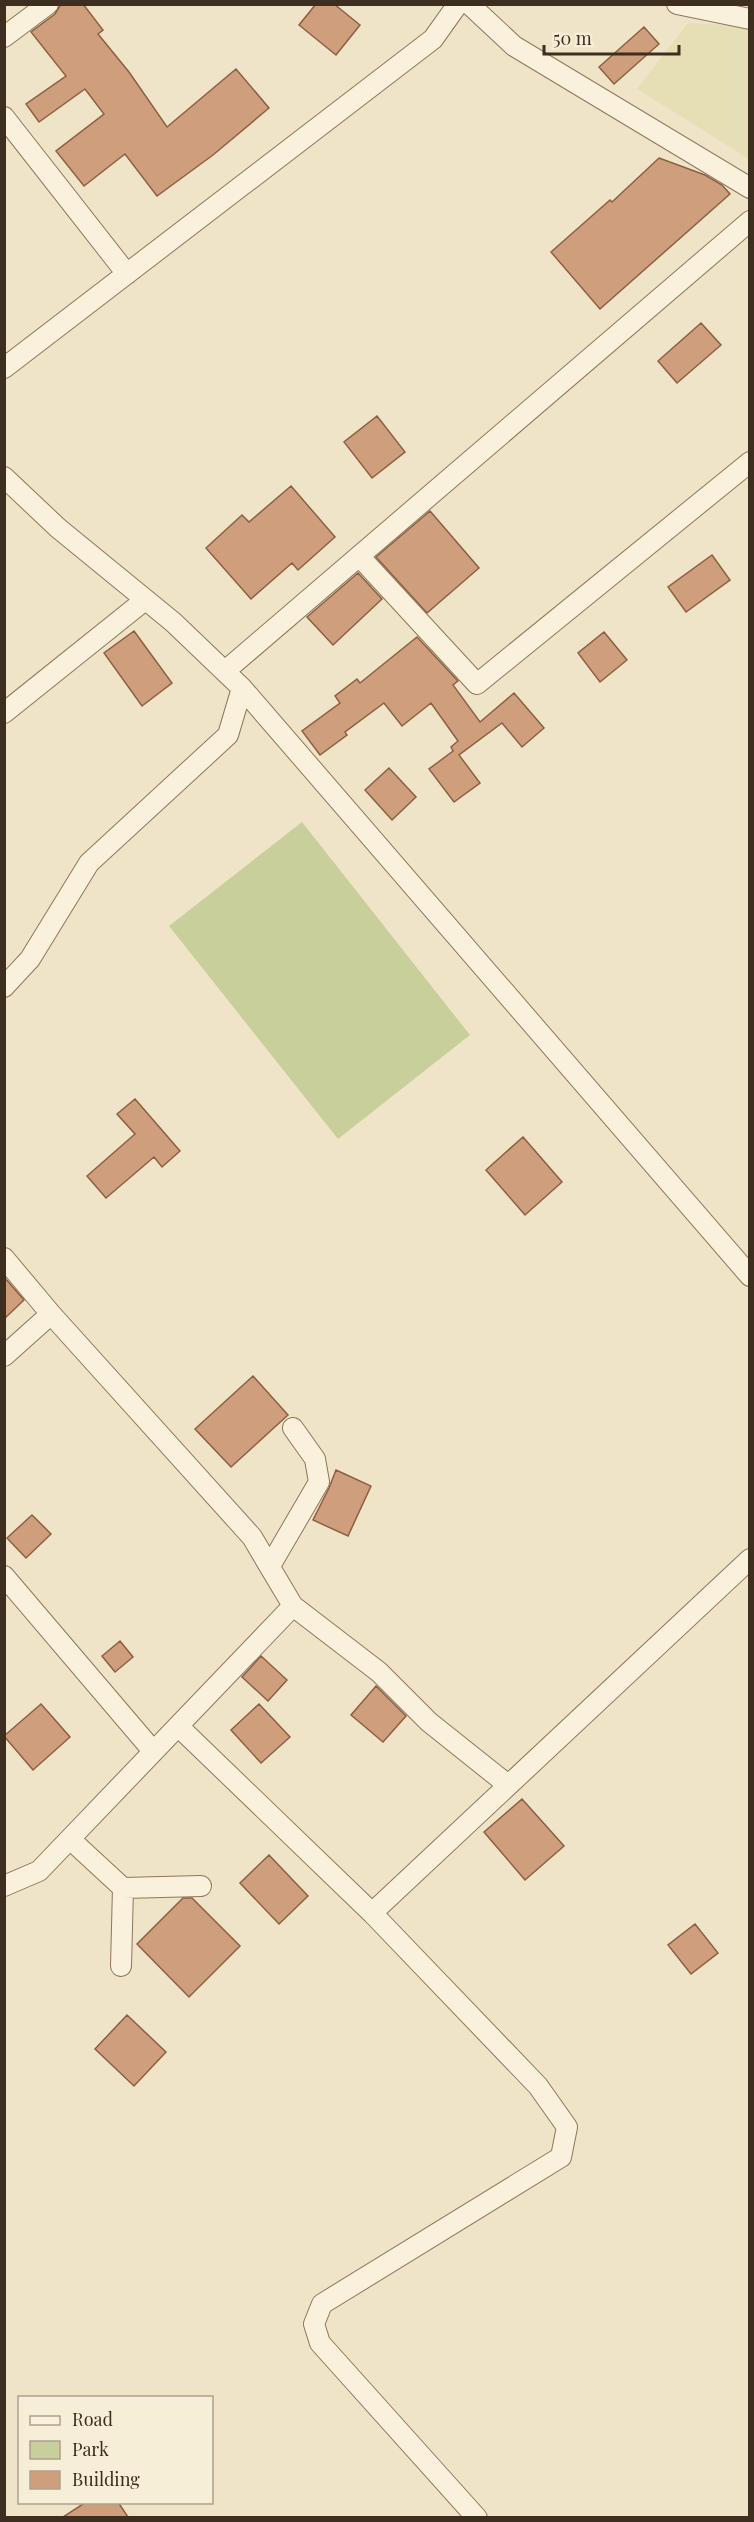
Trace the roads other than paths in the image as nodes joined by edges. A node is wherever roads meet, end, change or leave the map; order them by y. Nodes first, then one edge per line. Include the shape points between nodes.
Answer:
1 (48, 4) edge
2 (458, 4) edge
3 (469, 4) edge
4 (677, 4) edge
5 (750, 19) edge
6 (4, 36) edge
7 (4, 117) edge
8 (750, 188) edge
9 (750, 221) edge
10 (127, 274) junction
11 (4, 368) edge
12 (750, 462) edge
13 (4, 477) edge
14 (359, 556) junction
15 (145, 600) junction
16 (225, 671) junction
17 (242, 687) junction
18 (4, 713) edge
19 (4, 987) edge
20 (4, 1258) edge
21 (750, 1276) edge
22 (51, 1314) junction
23 (4, 1356) edge
24 (293, 1428) dead end
25 (750, 1559) edge
26 (270, 1566) junction
27 (4, 1576) edge
28 (293, 1606) junction
29 (178, 1726) junction
30 (153, 1751) junction
31 (508, 1785) junction
32 (71, 1840) junction
33 (4, 1886) edge
34 (201, 1886) dead end
35 (123, 1888) junction
36 (372, 1913) junction
37 (121, 1966) dead end
38 (477, 2517) edge

1 - 6 street
2 - 10 street via 433,39
3 - 8 street via 514,46
4 - 5 street
7 - 10 street
9 - 14 street
10 - 11 street
12 - 14 street via 477,684
13 - 15 street via 57,528
14 - 16 street
15 - 16 street
15 - 18 street
16 - 17 street
17 - 19 street via 228,735 89,863 30,959
17 - 21 street
20 - 22 street
22 - 23 street
22 - 26 street via 252,1537
24 - 26 street via 315,1459 319,1482
25 - 31 street
26 - 28 street
27 - 30 street
28 - 29 street
28 - 31 street via 379,1672 429,1722
29 - 30 street
29 - 36 street
30 - 32 street
31 - 36 street
32 - 33 street via 39,1871
32 - 35 street
34 - 35 street
35 - 37 street
36 - 38 street via 538,2086 567,2127 561,2157 322,2304 314,2324 320,2343

